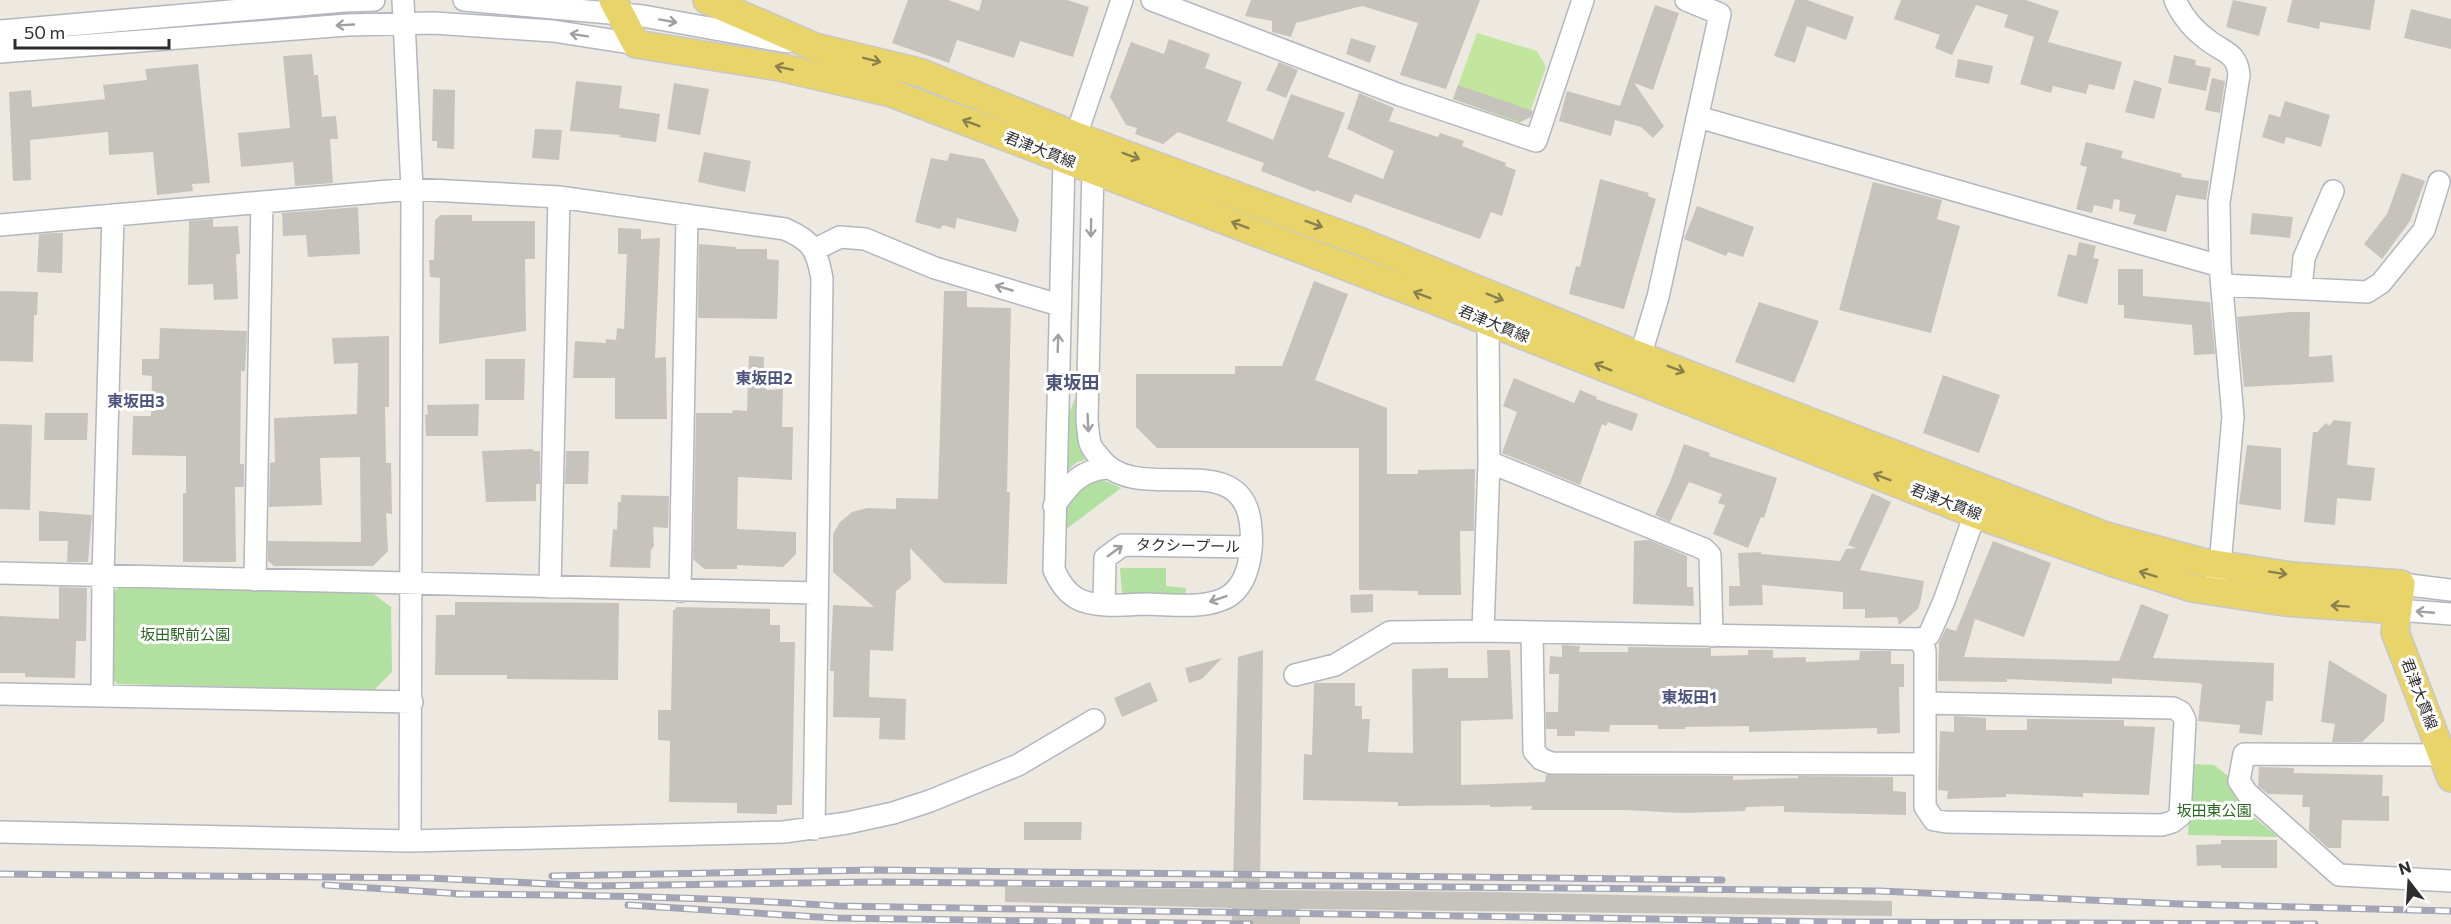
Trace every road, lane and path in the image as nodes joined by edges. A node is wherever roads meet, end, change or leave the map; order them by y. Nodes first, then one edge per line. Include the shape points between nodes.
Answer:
1 (374, 0) edge
2 (404, 0) edge
3 (464, 0) edge
4 (707, 0) edge
5 (1122, 0) edge
6 (1152, 0) edge
7 (1583, 0) edge
8 (1686, 0) edge
9 (2175, 0) edge
10 (617, 7) edge
11 (403, 24) junction
12 (0, 31) edge
13 (636, 44) junction
14 (815, 47) junction
15 (0, 52) edge
16 (1698, 117) junction
17 (1076, 136) junction
18 (1064, 160) junction
19 (1093, 169) junction
20 (2439, 182) dead end
21 (412, 189) junction
22 (2333, 191) dead end
23 (559, 197) junction
24 (262, 202) junction
25 (113, 215) junction
26 (687, 215) junction
27 (0, 225) edge
28 (814, 250) junction
29 (2221, 275) junction
30 (2301, 288) junction
31 (1059, 305) junction
32 (1488, 322) junction
33 (1637, 367) junction
34 (1489, 462) junction
35 (1107, 468) junction
36 (1054, 506) junction
37 (1975, 514) junction
38 (1250, 548) junction
39 (2220, 565) junction
40 (0, 573) edge
41 (103, 574) junction
42 (255, 580) junction
43 (411, 584) junction
44 (550, 587) junction
45 (2451, 590) edge
46 (680, 591) junction
47 (2213, 591) junction
48 (817, 593) junction
49 (2400, 597) junction
50 (1104, 605) junction
51 (2451, 614) edge
52 (1483, 631) junction
53 (1532, 633) junction
54 (1712, 636) junction
55 (1920, 639) junction
56 (1295, 675) dead end
57 (0, 694) edge
58 (102, 695) junction
59 (412, 702) junction
60 (1925, 703) junction
61 (1094, 720) dead end
62 (2448, 762) edge
63 (1925, 764) junction
64 (814, 830) junction
65 (0, 832) edge
66 (410, 841) junction
67 (2451, 881) edge

1 - 12 street
2 - 11 street
3 - 10 street
4 - 14 main road, 君津大貫線
5 - 17 street
6 - 7 street via 1400,95 1536,141
8 - 16 street via 1720,14
9 - 29 street via 2190,24 2238,63 2219,202
10 - 13 main road
10 -> 14 street
13 -> 11 street via 553,31
11 -> 15 street
11 - 21 street
18 -> 13 main road, 君津大貫線 via 891,93 779,67
14 -> 17 main road, 君津大貫線 via 919,72
16 - 29 street
16 - 33 street via 1658,297
17 - 18 street
17 - 19 street
17 -> 33 main road, 君津大貫線 via 1359,241
18 - 19 main road, 君津大貫線
18 - 31 street
32 -> 19 main road, 君津大貫線
19 -> 35 street via 1088,420 1090,444
20 - 30 street via 2424,230 2380,283 2367,292
21 - 23 street
21 - 24 street
21 - 43 street
22 - 30 street via 2304,258
23 - 26 street
23 - 44 street
24 - 25 street
24 - 42 street
25 - 27 street
25 - 41 street
26 - 28 street via 785,229 804,238
26 - 46 street
31 -> 28 street via 935,268 865,239 840,237
28 - 48 street via 822,279
29 - 30 street
29 - 39 street via 2233,417
36 -> 31 street
33 -> 32 main road, 君津大貫線
32 - 34 street
37 -> 33 main road, 君津大貫線
33 -> 39 main road, 君津大貫線 via 2106,536
34 - 52 street
34 - 54 street via 1704,549 1710,555
35 - 36 street via 1090,469 1066,488
35 - 38 street via 1120,475 1224,483 1235,490 1250,519
36 - 50 street via 1054,570 1062,586 1077,599
47 -> 37 main road, 君津大貫線 via 2117,564
37 - 55 street via 1944,601 1929,635
38 -> 50 street via 1247,572 1237,588 1222,600 1201,604
50 -> 38 street, タクシープール via 1105,558 1124,545
39 - 47 street
39 -> 49 main road, 君津大貫線
40 - 41 street
41 - 42 street
41 - 58 street
42 - 43 street
43 - 44 street
43 - 59 street
44 - 46 street
45 - 49 street
46 - 48 street
49 -> 47 main road, 君津大貫線 via 2284,602
48 - 64 street
51 -> 49 street
49 - 62 main road, 君津大貫線 via 2395,632
52 - 53 street
52 - 56 street via 1390,632 1335,666
53 - 54 street
53 - 63 street via 1534,751 1551,763
54 - 55 street
55 - 60 street via 1925,651
57 - 58 street
58 - 59 street
59 - 66 street
60 - 63 street
60 - 63 street via 2173,708 2185,720 2182,806 2180,816 2162,825 1946,822 1934,820 1925,807
61 - 64 street via 1018,765 930,801
62 - 67 street via 2244,754 2239,781 2247,793 2339,875
64 - 66 street
65 - 66 street

